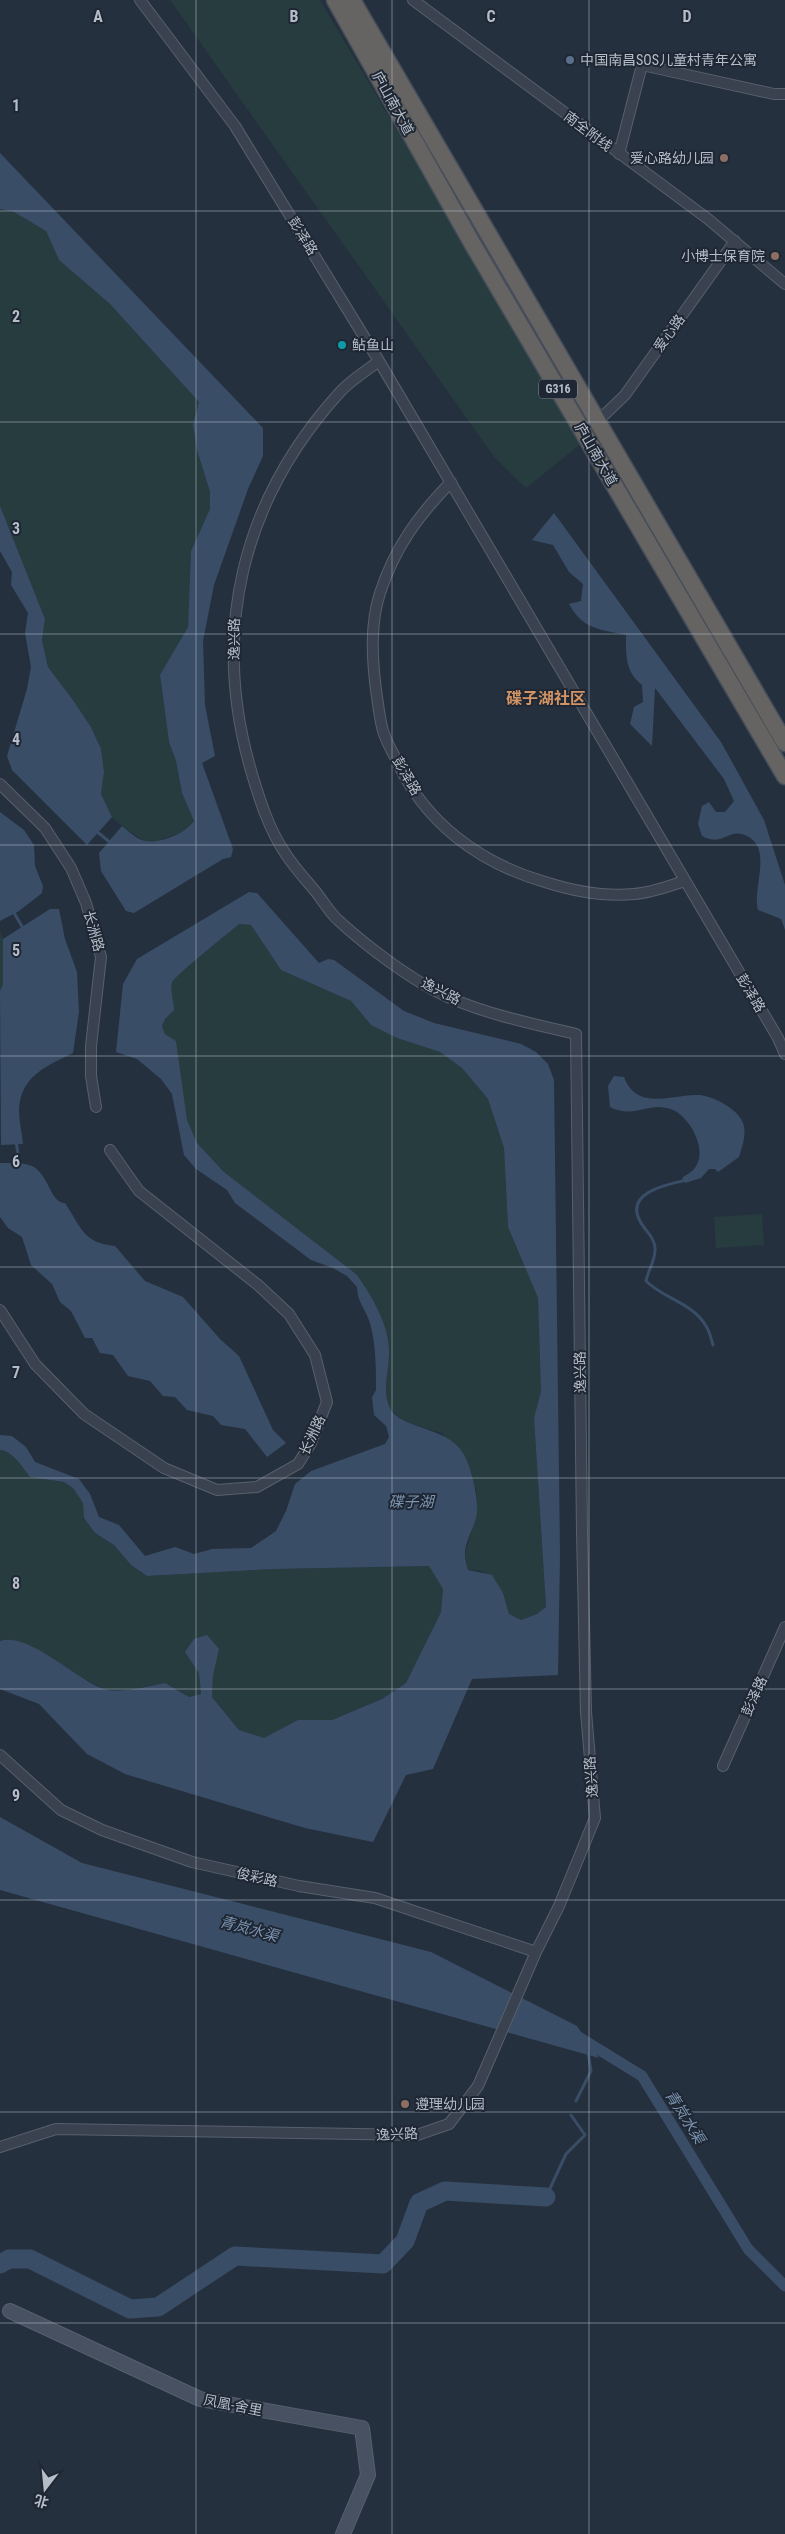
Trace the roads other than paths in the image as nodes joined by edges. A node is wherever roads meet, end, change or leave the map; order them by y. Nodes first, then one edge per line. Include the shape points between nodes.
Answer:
1 (140, 0) edge
2 (335, 0) edge
3 (352, 0) edge
4 (413, 0) edge
5 (785, 94) edge
6 (619, 154) junction
7 (734, 241) junction
8 (785, 284) edge
9 (379, 361) junction
10 (598, 421) junction
11 (451, 482) junction
12 (785, 743) edge
13 (785, 776) edge
14 (0, 784) edge
15 (685, 881) junction
16 (785, 1054) edge
17 (96, 1106) dead end
18 (110, 1150) dead end
19 (0, 1310) edge
20 (785, 1627) edge
21 (0, 1755) edge
22 (723, 1766) dead end
23 (536, 1952) junction
24 (0, 2147) edge
25 (10, 2311) dead end
26 (343, 2534) edge

1 - 9 street, 彭泽路 via 235,126
2 - 13 highway, 庐山南大道 / G316 via 467,235
3 - 10 highway, 庐山南大道 / G316
4 - 6 street, 南全附线
5 - 6 street via 642,65
6 - 7 street, 南全附线
7 - 8 street, 南全附线
7 - 10 street, 爱心路 via 625,394
9 - 11 street, 彭泽路
9 - 23 street, 逸兴路 via 341,390 305,436 272,488 247,554 235,605 233,682 242,740 262,808 284,852 337,919 401,969 448,997 501,1016 576,1034 586,1712 595,1818 559,1906
10 - 12 highway, 庐山南大道 / G316
11 - 15 street, 彭泽路
11 - 15 street, 彭泽路 via 420,515 393,559 380,594 372,636 382,729 403,776 432,817 452,835 514,873 562,888 599,894 635,894
14 - 17 street, 长洲路 via 45,828 74,874 86,903 101,957 91,1046
15 - 16 street, 彭泽路
18 - 19 street, 长洲路 via 139,1191 258,1285 289,1314 315,1355 326,1402 311,1443 298,1464 257,1487 216,1490 164,1468 84,1414 35,1364
20 - 22 street, 彭泽路
21 - 23 street, 俊彩路 via 61,1810 102,1830 192,1862 299,1886 375,1898
23 - 24 street, 逸兴路 via 478,2086 449,2124 417,2135 56,2129
25 - 26 main road, 凤凰-舍里 via 200,2400 362,2428 368,2475

